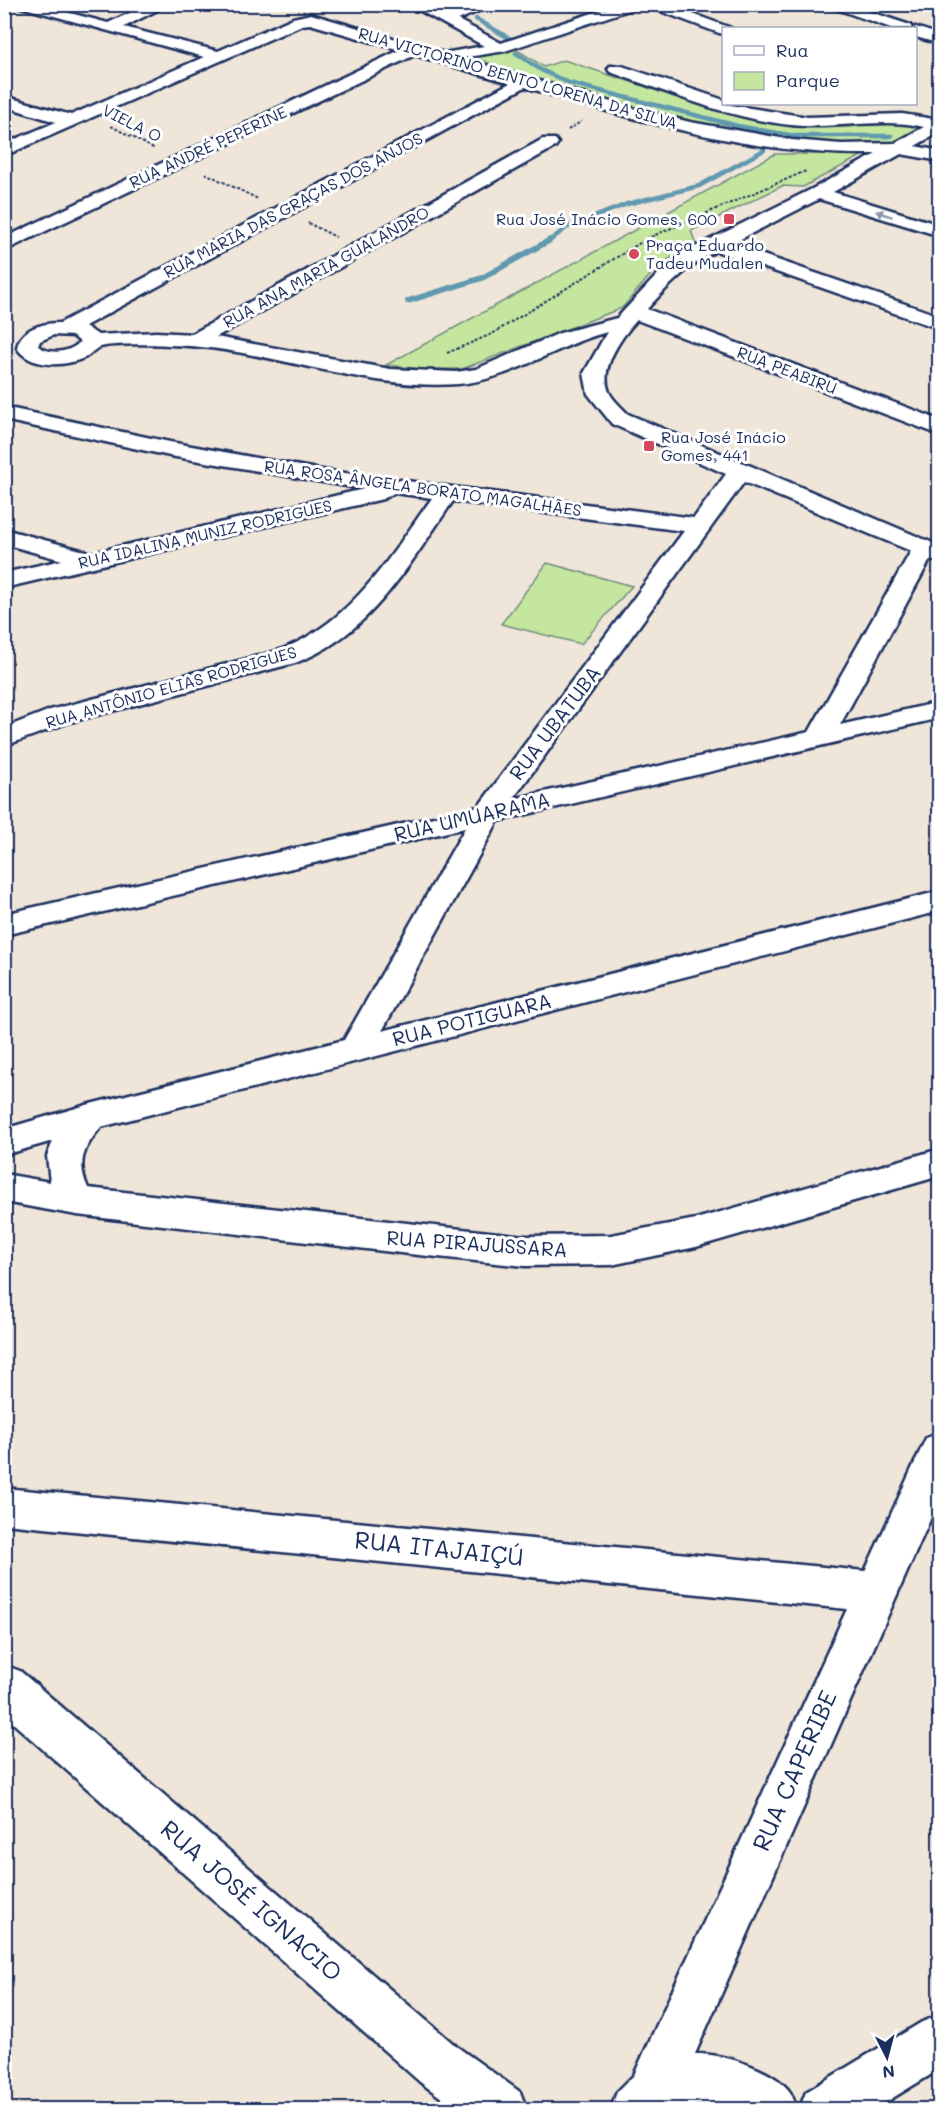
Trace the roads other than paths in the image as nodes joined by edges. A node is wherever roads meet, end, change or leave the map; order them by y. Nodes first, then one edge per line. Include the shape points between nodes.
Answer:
1 (17, 4) edge
2 (162, 4) edge
3 (415, 4) edge
4 (637, 4) edge
5 (651, 4) edge
6 (830, 4) edge
7 (481, 5) edge
8 (716, 10) dead end
9 (444, 20) junction
10 (698, 21) junction
11 (902, 27) edge
12 (108, 28) junction
13 (722, 30) edge
14 (917, 33) edge
15 (939, 40) edge
16 (500, 48) junction
17 (412, 50) junction
18 (220, 56) junction
19 (440, 57) junction
20 (616, 69) dead end
21 (523, 82) junction
22 (4, 101) edge
23 (722, 104) edge
24 (726, 105) edge
25 (72, 121) junction
26 (939, 125) edge
27 (549, 143) road end
28 (898, 148) junction
29 (4, 151) edge
30 (939, 156) edge
31 (818, 193) junction
32 (939, 231) edge
33 (4, 245) edge
34 (717, 245) junction
35 (630, 317) junction
36 (939, 322) edge
37 (64, 329) junction
38 (196, 340) junction
39 (91, 342) junction
40 (4, 413) edge
41 (939, 428) edge
42 (740, 472) junction
43 (405, 487) junction
44 (448, 492) junction
45 (701, 526) junction
46 (4, 536) edge
47 (932, 552) edge
48 (90, 560) junction
49 (4, 581) edge
50 (939, 710) edge
51 (820, 736) junction
52 (4, 738) edge
53 (488, 813) junction
54 (939, 901) edge
55 (4, 925) edge
56 (355, 1050) junction
57 (90, 1117) junction
58 (4, 1142) edge
59 (939, 1162) edge
60 (4, 1188) edge
61 (77, 1201) junction
62 (939, 1450) edge
63 (4, 1506) edge
64 (874, 1592) junction
65 (4, 1686) edge
66 (939, 2040) edge
67 (643, 2101) edge
68 (502, 2109) edge
69 (772, 2109) edge
70 (824, 2109) edge

1 - 12 street
2 - 12 street
3 - 9 street
4 - 16 street
5 - 10 street
6 - 11 street
7 - 9 street
8 - 10 street
9 - 16 street
10 - 13 street
12 - 18 street
14 - 15 street
16 - 19 street
17 - 18 street, RUA VICTORINO BENTO LORENA DA SILVA via 317,20 298,21
17 - 19 street, RUA VICTORINO BENTO LORENA DA SILVA
17 - 33 street, RUA ANDRÉ PEPERINE
18 - 25 street
19 - 21 street, RUA VICTORINO BENTO LORENA DA SILVA
20 - 23 street
21 - 28 street, RUA VICTORINO BENTO LORENA DA SILVA via 730,135 814,147
21 - 37 street, RUA MARIA DAS GRAÇAS DOS ANJOS
22 - 25 street
24 - 26 street via 757,115 813,123 907,118
25 - 29 street
26 - 28 street
27 - 38 street, RUA ANA MARIA GUALANDRO
28 - 30 street, RUA VICTORINO BENTO LORENA DA SILVA
28 - 31 street
32 -> 31 street
31 - 34 street
34 - 35 street via 694,255 668,275
34 - 36 street
35 - 38 street via 460,378 397,375
35 - 41 street, RUA PEABIRU
35 - 42 street via 595,373 599,394 620,419
37 - 39 street via 81,331
37 - 39 street, RUA MARIA DAS GRAÇAS DOS ANJOS via 35,335 22,355 66,357 83,351
38 - 39 street
40 - 43 street, RUA ROSA ÂNGELA BORATO MAGALHÃES via 310,475
42 - 45 street, RUA UBATUBA
42 - 47 street
43 - 44 street, RUA ROSA ÂNGELA BORATO MAGALHÃES
43 - 48 street, RUA IDALINA MUNIZ RODRIGUES
44 - 45 street, RUA ROSA ÂNGELA BORATO MAGALHÃES
44 - 52 street, RUA ANTÔNIO ELIAS RODRIGUES via 387,575 344,626 321,643 286,657 60,716
45 - 53 street, RUA UBATUBA
46 - 48 street
47 - 51 street
48 - 49 street, RUA IDALINA MUNIZ RODRIGUES
50 - 51 street, RUA UMUARAMA
51 - 53 street, RUA UMUARAMA
53 - 55 street, RUA UMUARAMA
53 - 56 street, RUA UBATUBA
54 - 56 street, RUA POTIGUARA
56 - 57 street, RUA POTIGUARA
57 - 58 street, RUA POTIGUARA
57 - 61 street via 64,1148 67,1184
59 - 61 street, RUA PIRAJUSSARA via 696,1233 611,1250 525,1251
60 - 61 street, RUA PIRAJUSSARA
62 - 64 street, RUA CAPERIBE
63 - 64 street, RUA ITAJAIÇÚ
64 - 67 street, RUA CAPERIBE
65 - 68 street, RUA JOSÉ IGNACIO via 438,2064
66 - 70 street
67 - 69 street via 680,2082 709,2079 740,2086

